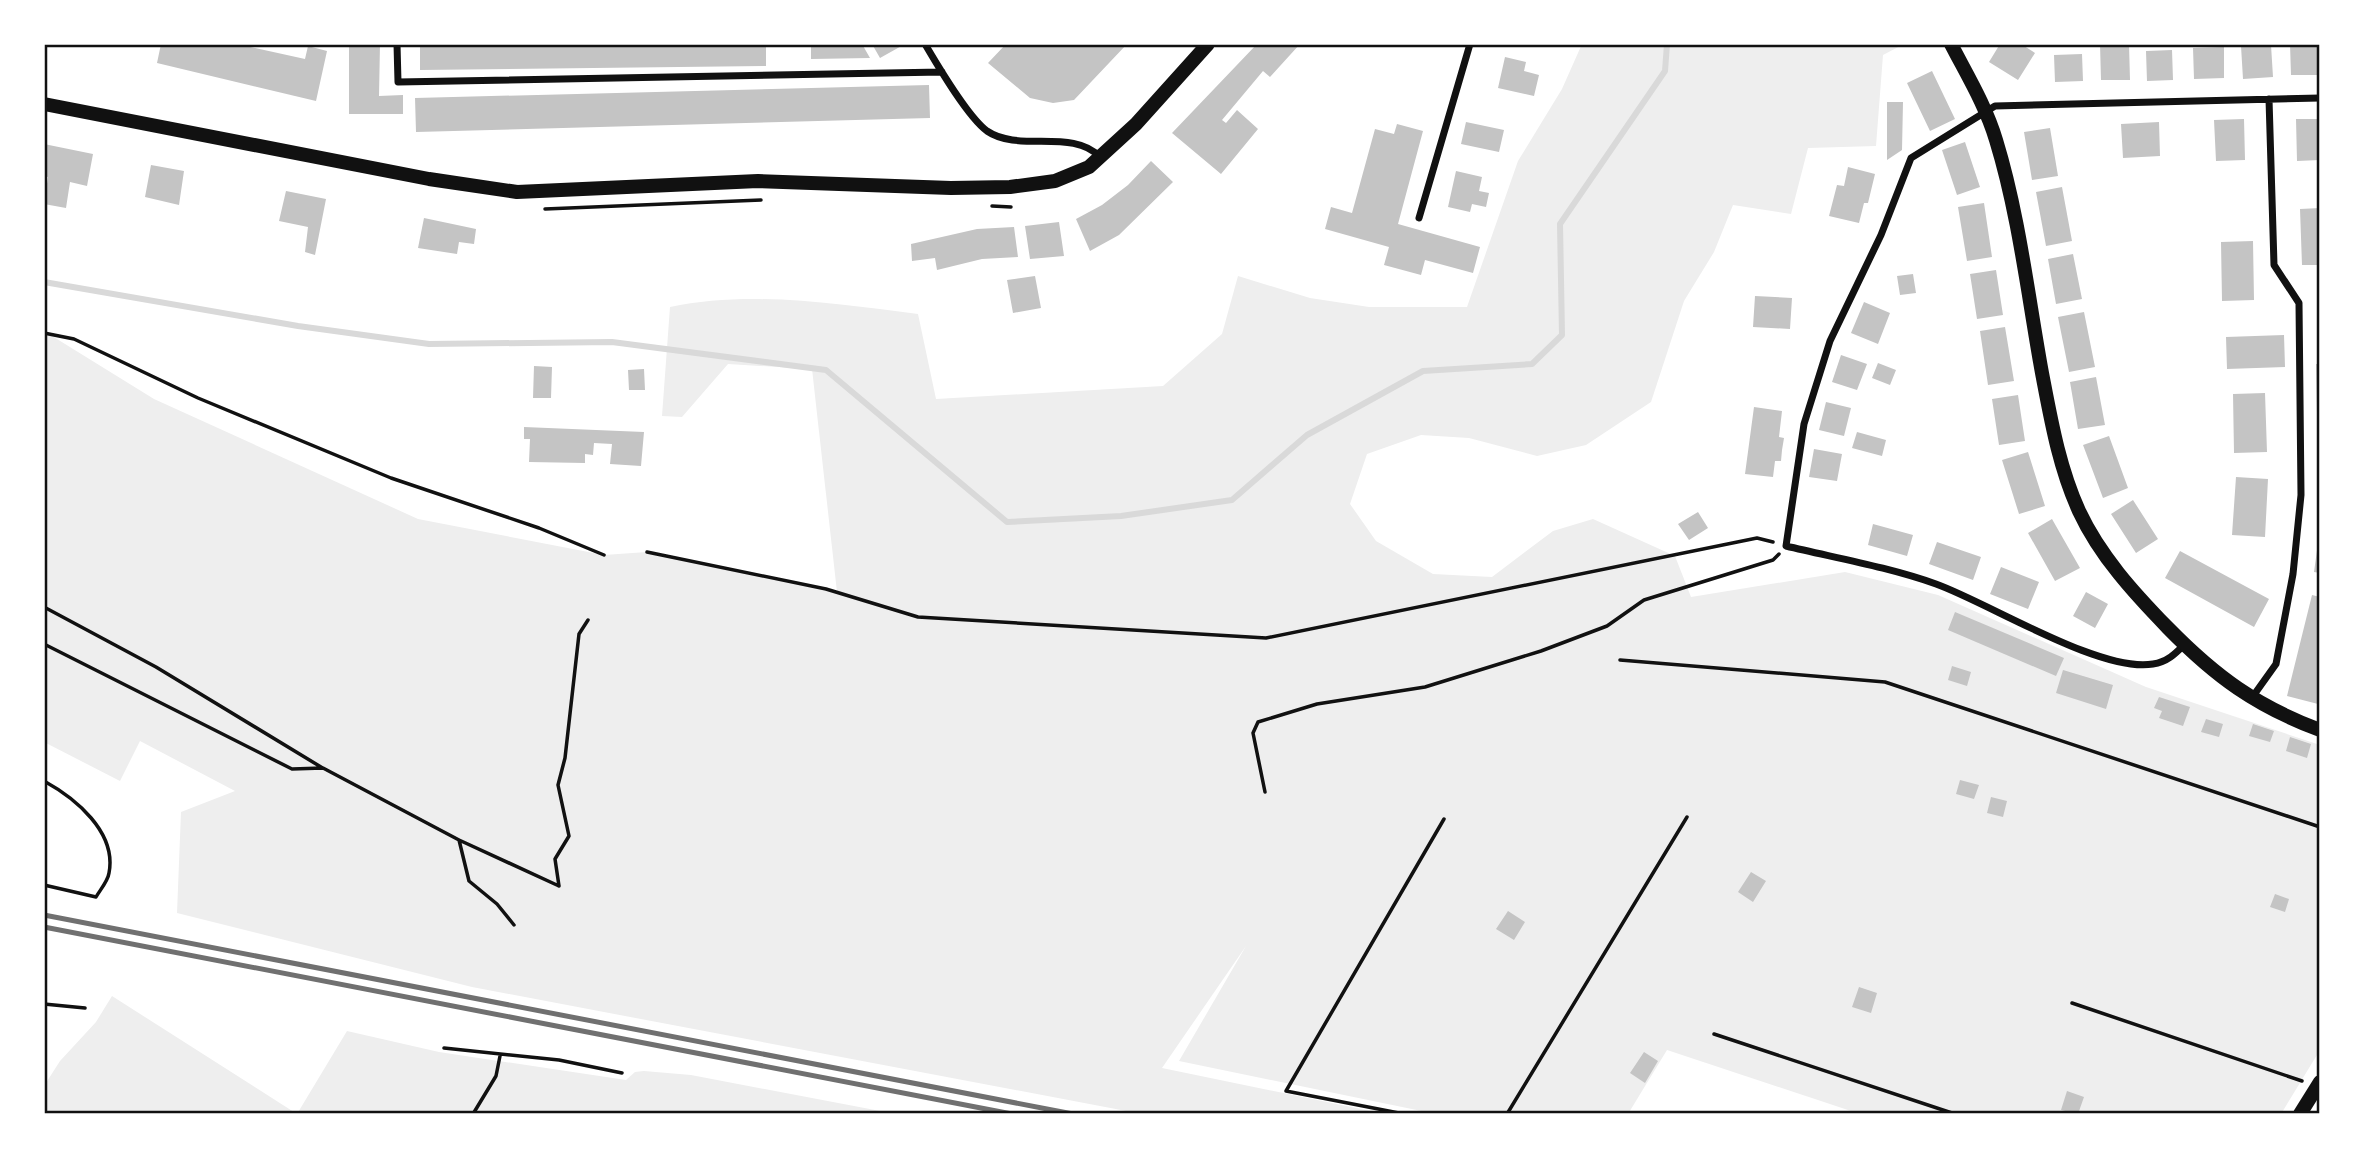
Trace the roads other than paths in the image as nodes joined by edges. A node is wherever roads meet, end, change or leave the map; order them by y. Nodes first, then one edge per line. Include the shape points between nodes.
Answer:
1 (397, 44) edge
2 (925, 44) edge
3 (1208, 44) edge
4 (1470, 44) edge
5 (1951, 44) edge
6 (942, 72) junction
7 (2320, 98) edge
8 (2269, 99) junction
9 (44, 104) edge
10 (1986, 111) junction
11 (1100, 158) junction
12 (1419, 218) dead end
13 (2184, 645) junction
14 (2251, 699) junction
15 (2320, 730) edge
16 (2319, 1084) edge
17 (2301, 1114) edge

1 - 6 street via 398,82
2 - 6 street
3 - 11 main road
4 - 12 street
5 - 10 main road
6 - 11 street via 992,133 1084,146
7 - 8 street
8 - 10 street via 1995,106
8 - 14 street via 2274,265 2299,303 2301,495 2293,574 2276,664
9 - 11 main road via 517,192 758,181 1010,187 1066,178
10 - 13 main road via 2004,170 2053,433 2069,486 2099,546 2132,590
10 - 13 street via 1911,158 1881,235 1830,341 1804,424 1786,546 1937,584 2009,619 2117,661 2155,664
13 - 14 main road
14 - 15 main road
16 - 17 main road

